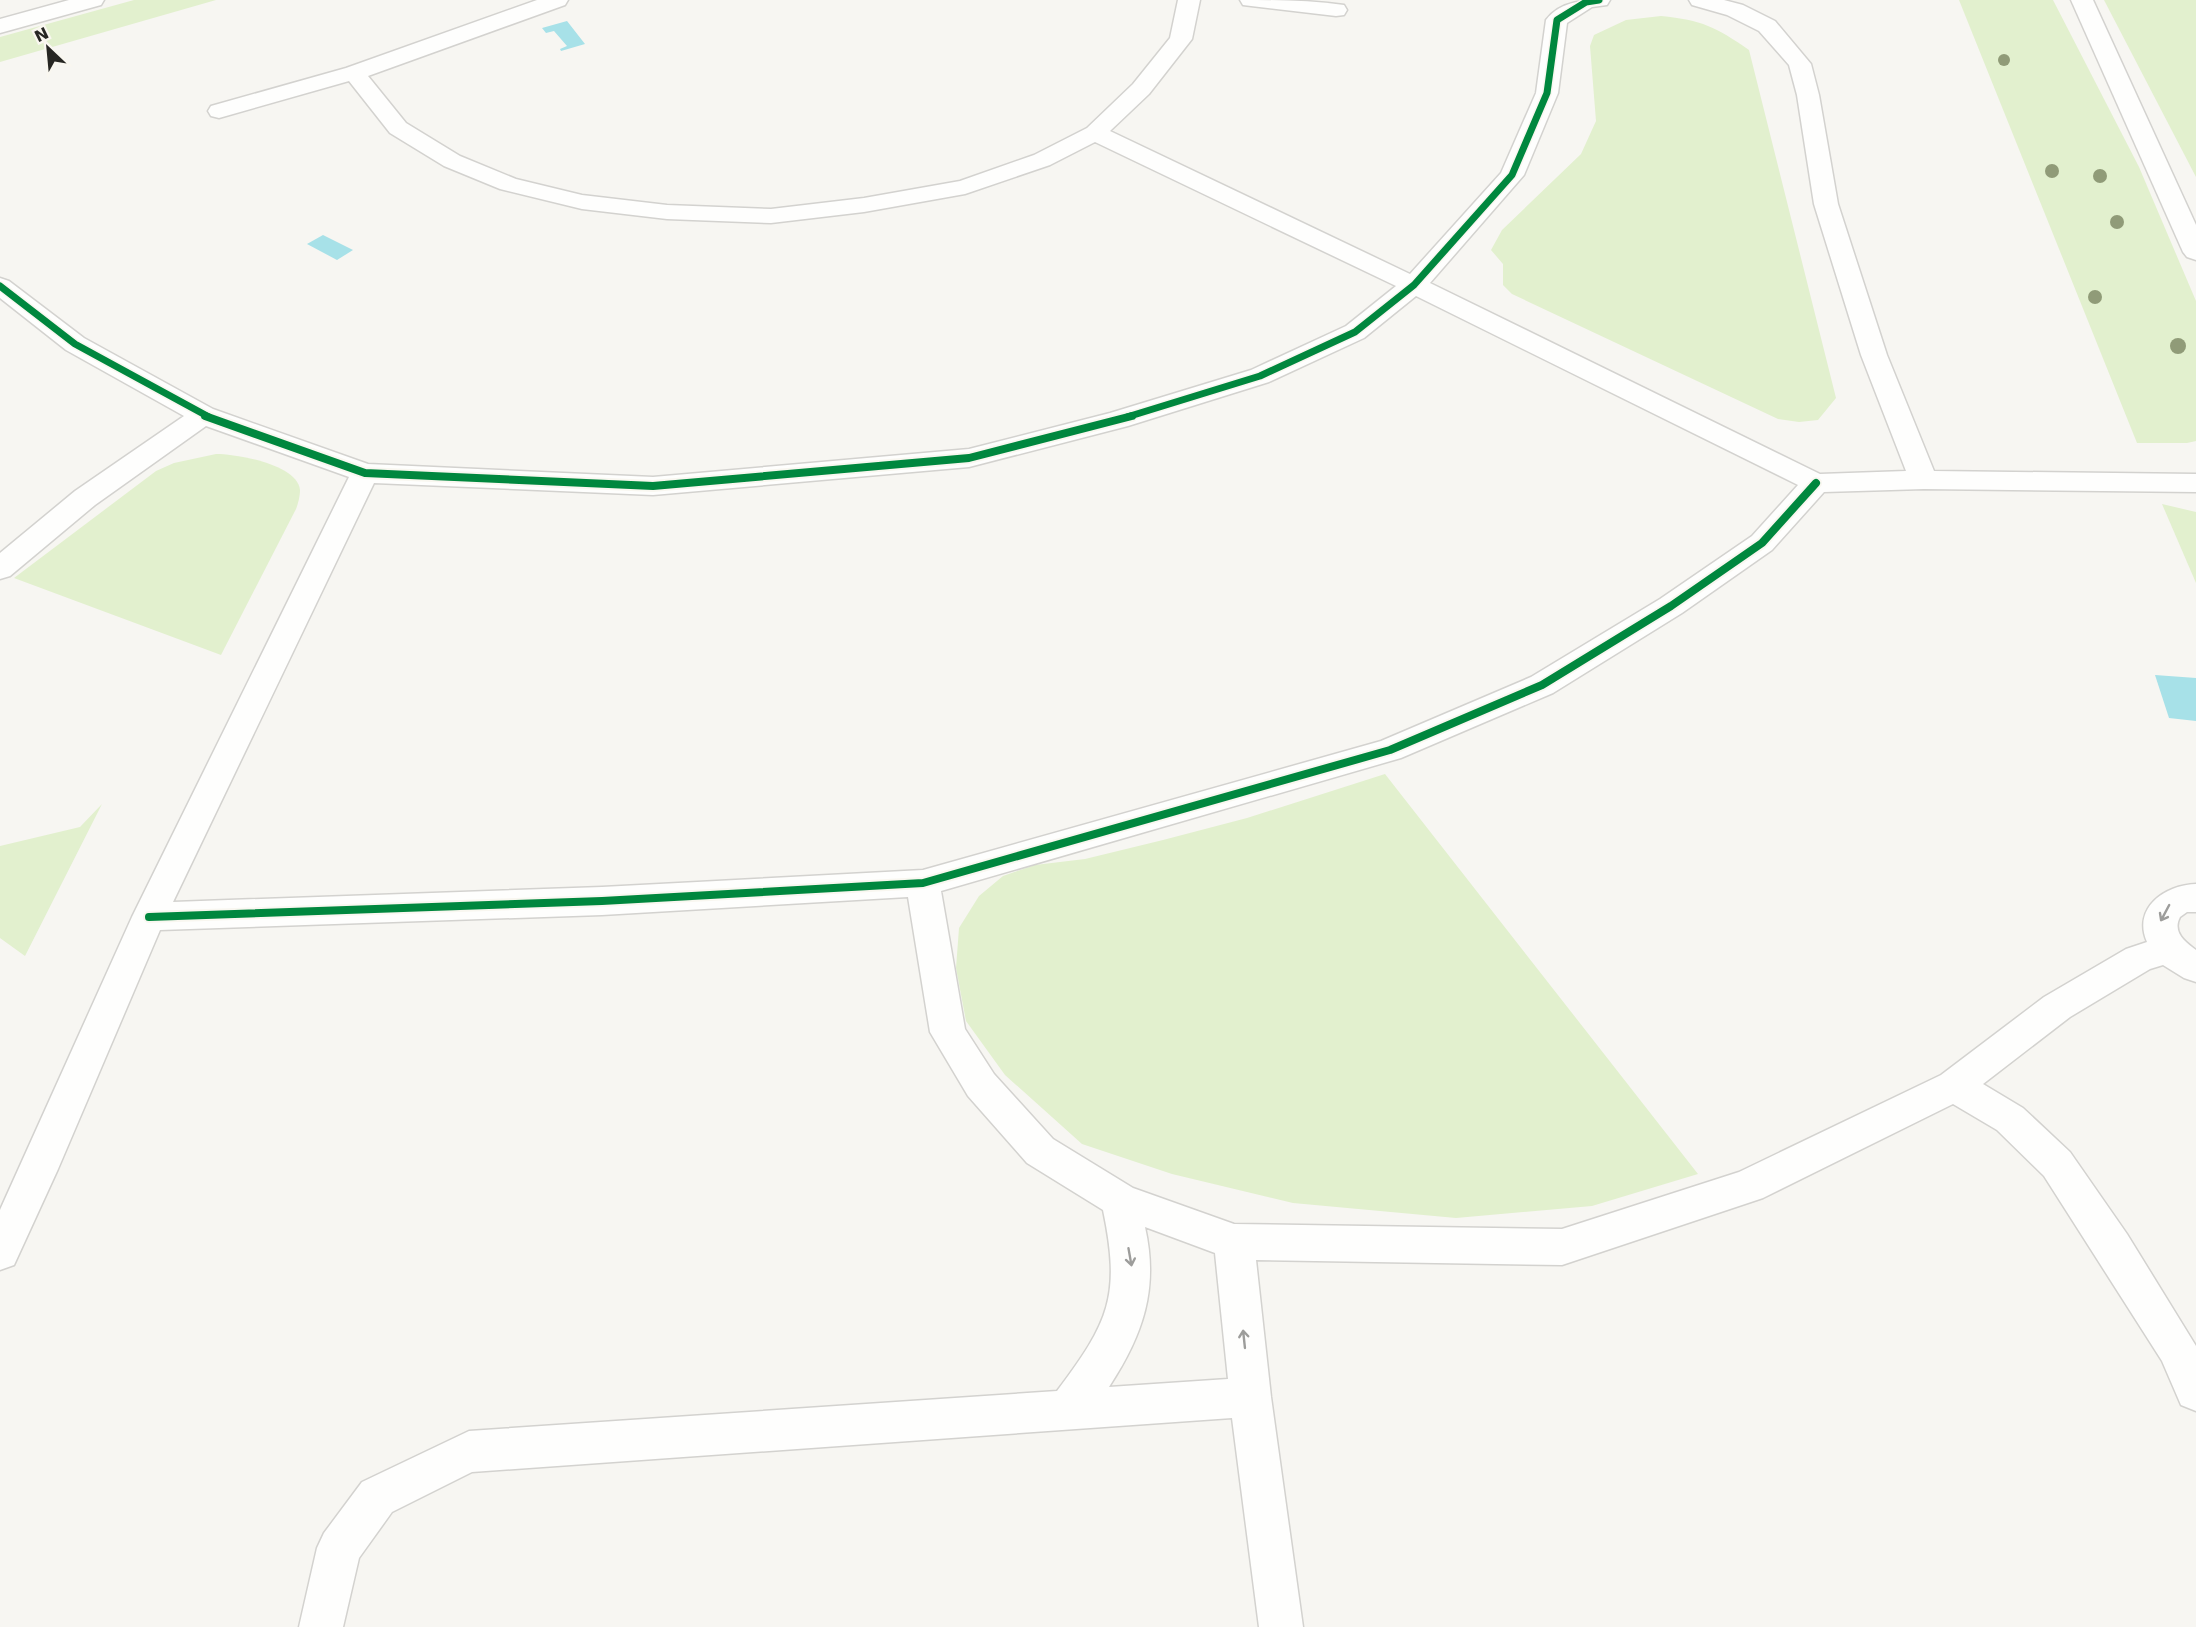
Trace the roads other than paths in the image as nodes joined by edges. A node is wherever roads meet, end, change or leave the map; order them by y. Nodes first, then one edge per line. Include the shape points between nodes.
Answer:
1 (93, 0) edge
2 (557, 0) edge
3 (1189, 0) edge
4 (1251, 0) edge
5 (1599, 0) edge
6 (1700, 0) edge
7 (2082, 0) edge
8 (1336, 10) dead end
9 (0, 26) edge
10 (354, 73) junction
11 (219, 111) dead end
12 (1095, 133) junction
13 (2196, 252) edge
14 (1414, 285) junction
15 (0, 286) edge
16 (203, 415) junction
17 (365, 473) junction
18 (1924, 480) junction
19 (1816, 483) junction
20 (2196, 483) edge
21 (0, 569) edge
22 (923, 883) junction
23 (2196, 898) edge
24 (149, 916) junction
25 (2183, 958) edge
26 (1954, 1086) junction
27 (1120, 1200) junction
28 (1234, 1242) junction
29 (0, 1252) edge
30 (2196, 1390) edge
31 (1251, 1397) junction
32 (1068, 1409) junction
33 (321, 1627) edge
34 (1281, 1627) edge

1 - 9 street
2 - 10 street
3 - 12 street via 1181,39 1142,89
4 - 8 street
5 - 14 street via 1586,2 1557,20 1547,93 1512,176
6 - 18 street via 1735,10 1767,26 1800,64 1826,204 1874,356
7 - 13 street
10 - 11 street
10 - 12 street via 398,128 452,161 508,184 582,202 667,212 771,216 965,187 1042,160
12 - 14 street
14 - 17 street via 1355,332 1260,376 1118,420 969,458 653,486
14 - 19 street
15 - 16 street via 75,344
16 - 17 street
16 - 21 street via 85,498
17 - 24 street
18 - 19 street
18 - 20 street
19 - 22 street via 1762,543 1671,606 1542,685 1390,750
22 - 24 street via 602,901
22 - 27 street via 948,1032 953,1041 981,1085 1041,1151
23 -> 25 street via 2187,897 2162,913 2162,935
24 - 29 street
25 - 26 street via 2138,959 2057,1007
26 - 28 street via 1749,1186 1562,1247
26 - 30 street via 2010,1119 2057,1164 2176,1347
27 - 28 street
27 -> 32 street via 1133,1272 1126,1312 1110,1353
31 -> 28 street
31 - 32 street
31 - 34 street
32 - 33 street via 470,1452 377,1497 339,1548

